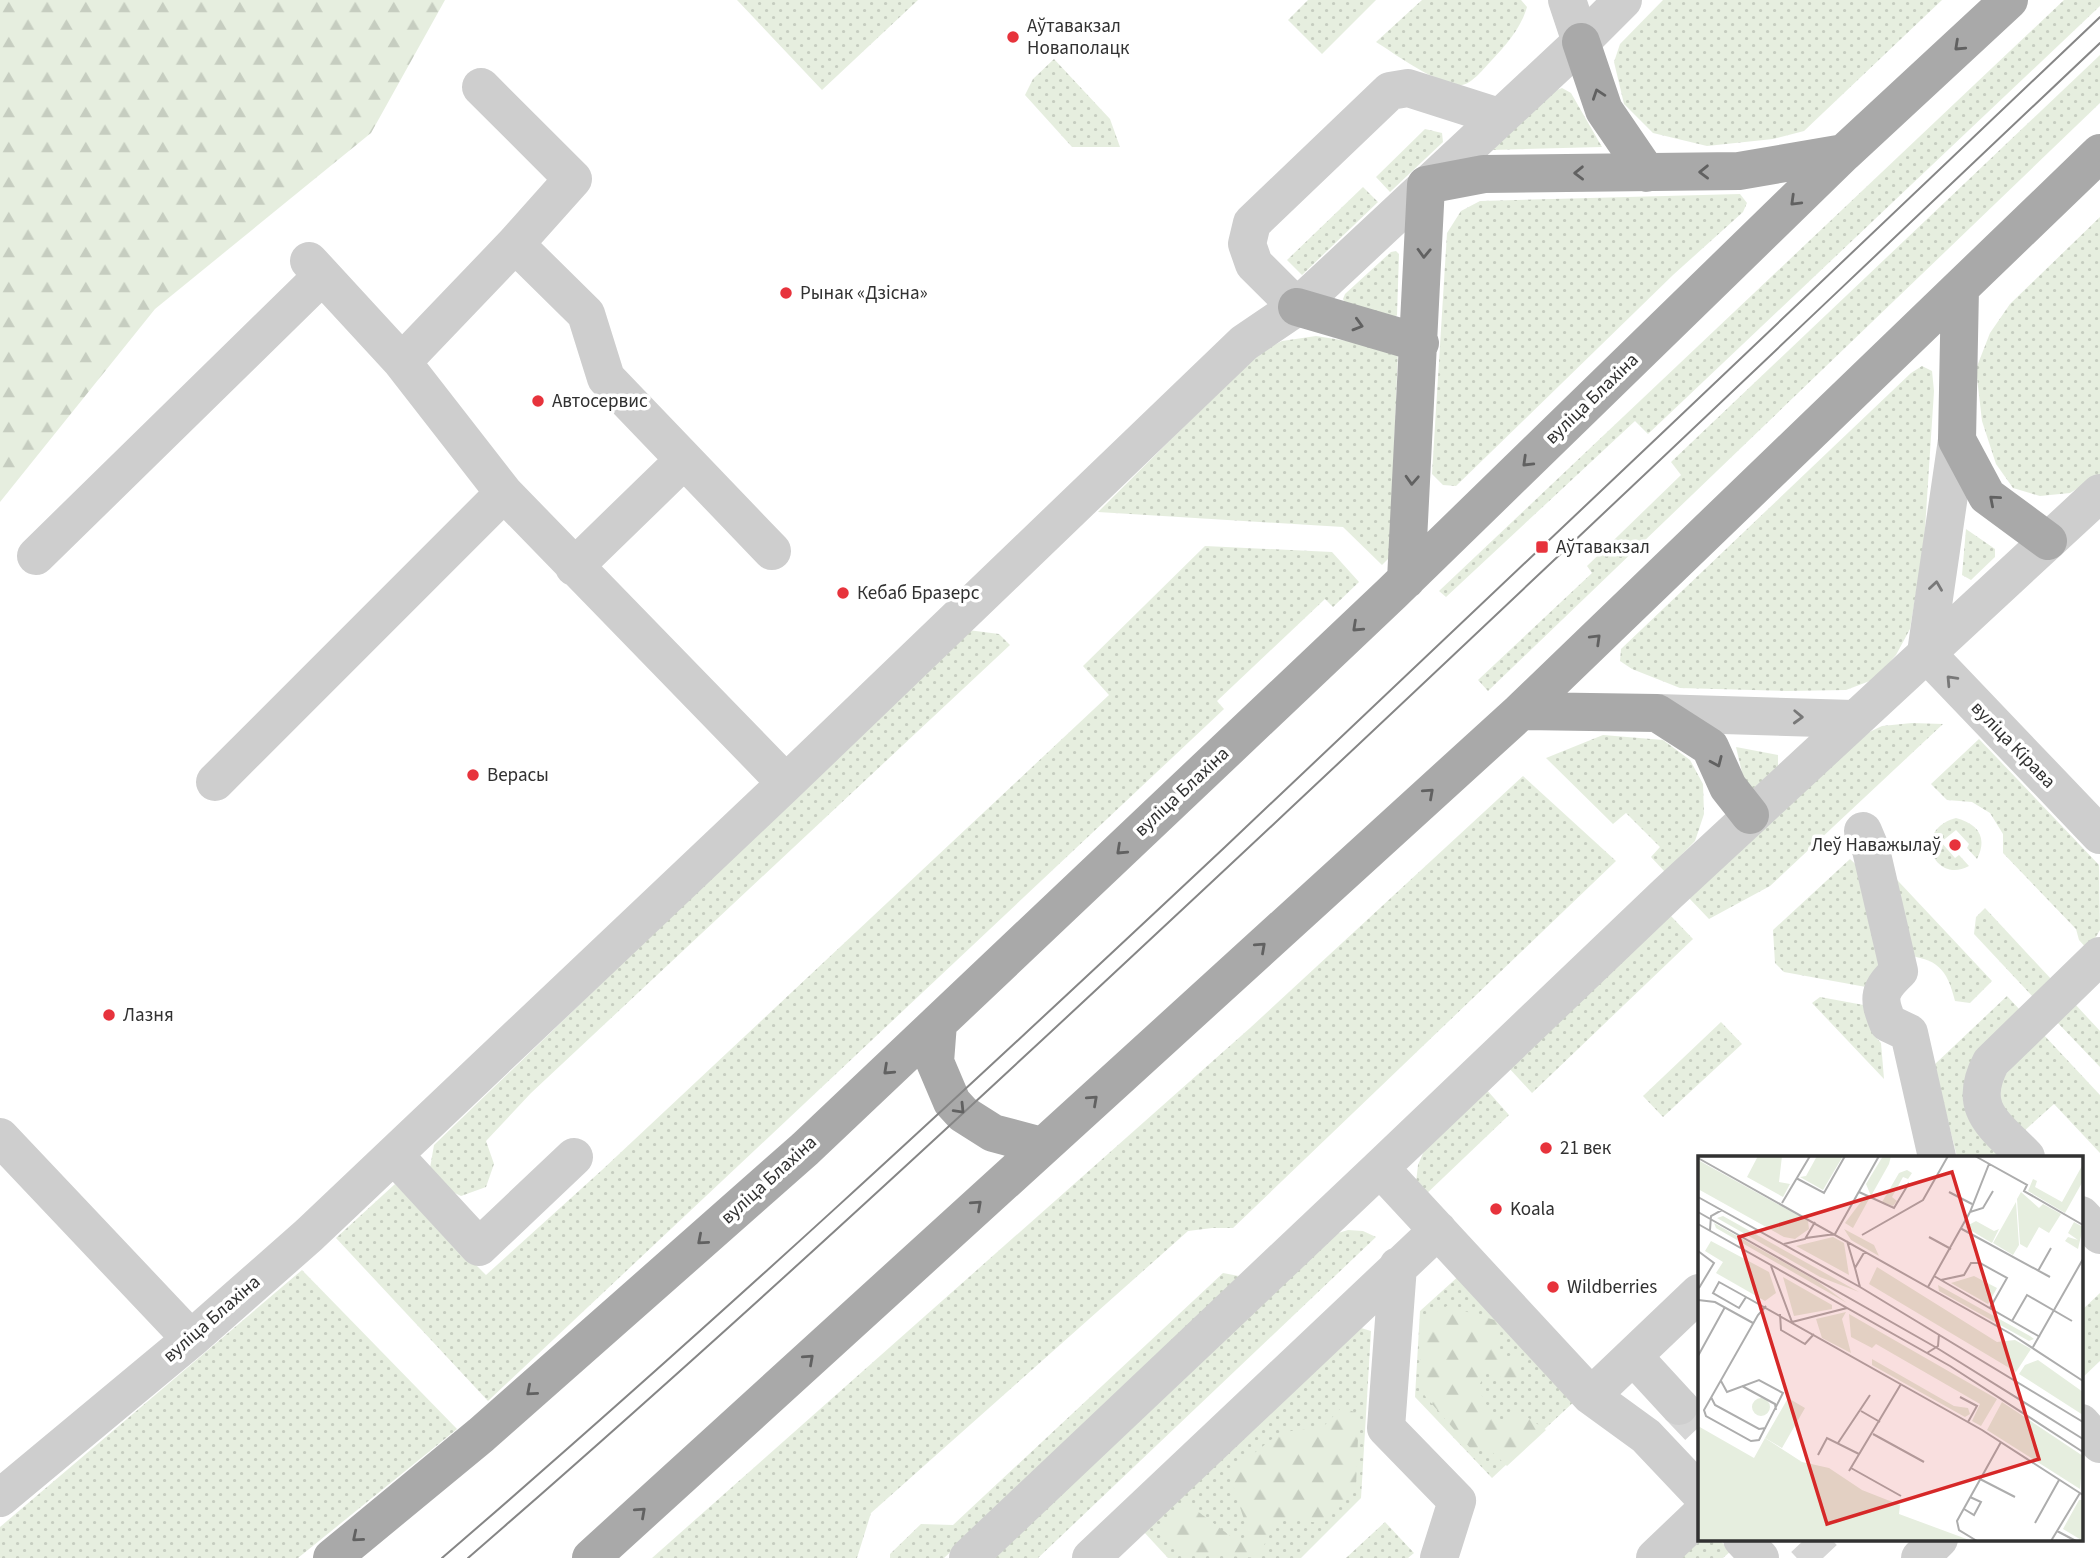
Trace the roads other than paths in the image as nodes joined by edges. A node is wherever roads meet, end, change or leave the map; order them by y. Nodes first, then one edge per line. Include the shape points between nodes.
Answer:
1 (1567, 0) edge
2 (1623, 0) edge
3 (2010, 0) edge
4 (1581, 43) junction
5 (481, 87) dead end
6 (1499, 117) junction
7 (1844, 153) junction
8 (2100, 153) edge
9 (1647, 173) junction
10 (1426, 185) junction
11 (514, 244) junction
12 (1960, 288) junction
13 (1297, 307) junction
14 (1420, 343) junction
15 (402, 362) junction
16 (1957, 440) junction
17 (684, 460) junction
18 (504, 493) junction
19 (2100, 493) edge
20 (2048, 541) junction
21 (772, 551) dead end
22 (36, 556) dead end
23 (574, 567) junction
24 (1406, 580) junction
25 (1926, 653) junction
26 (1521, 710) junction
27 (1657, 713) junction
28 (1853, 719) junction
29 (215, 782) dead end
30 (786, 783) junction
31 (1751, 815) junction
32 (1863, 831) dead end
33 (2100, 835) edge
34 (2100, 956) edge
35 (938, 1023) junction
36 (0, 1137) edge
37 (1042, 1146) junction
38 (394, 1155) junction
39 (1937, 1156) edge
40 (2025, 1156) edge
41 (574, 1157) dead end
42 (1381, 1168) junction
43 (2082, 1216) edge
44 (1438, 1230) junction
45 (2100, 1235) edge
46 (1398, 1266) junction
47 (1698, 1294) edge
48 (191, 1339) junction
49 (1633, 1356) junction
50 (1591, 1396) junction
51 (1679, 1406) tunnel mouth
52 (2082, 1424) edge
53 (2100, 1444) edge
54 (1698, 1492) edge
55 (0, 1498) edge
56 (1698, 1517) edge
57 (1743, 1540) edge
58 (1939, 1540) edge
59 (1112, 1551) edge
60 (332, 1558) edge
61 (591, 1558) edge
62 (968, 1558) edge
63 (1439, 1558) edge
64 (1655, 1558) edge
65 (1760, 1558) edge
66 (1920, 1558) edge

1 - 4 street
2 - 4 street, вуліца Блахіна
3 -> 7 main road, вуліца Блахіна
4 - 6 street, вуліца Блахіна
9 -> 4 main road via 1604,110
5 - 11 street via 573,179
6 - 10 street, вуліца Блахіна
6 - 13 street via 1408,88 1390,91 1252,223 1247,243 1254,264
7 -> 9 main road via 1740,171
7 -> 24 main road, вуліца Блахіна
8 - 12 main road
9 -> 10 main road via 1484,174
10 - 13 street, вуліца Блахіна
10 -> 14 main road
11 - 15 street
11 - 17 street via 586,314 606,378
12 - 16 main road
26 -> 12 main road
13 -> 14 main road
13 - 30 street, вуліца Блахіна via 1244,343
14 -> 24 main road
15 - 18 street
15 - 22 street via 315,268
20 -> 16 main road via 1986,496
25 -> 16 street
17 - 21 street
17 - 23 street
18 - 23 street
18 - 29 street
19 - 20 street
20 - 25 street
23 - 30 street
24 -> 35 main road, вуліца Блахіна
25 - 28 street
33 -> 25 street, вуліца Кірава
26 - 27 main road
37 -> 26 main road
27 -> 28 street
27 -> 31 main road via 1710,747 1728,787
28 - 31 street
30 - 38 street, вуліца Блахіна
31 - 42 street
32 - 39 street via 1899,971 1885,985 1880,1004 1888,1023 1909,1033
34 - 40 street via 1990,1062 1983,1077 1980,1097 1985,1114
35 -> 37 main road via 935,1062 962,1114 993,1133
35 -> 60 main road, вуліца Блахіна via 805,1149 481,1435
36 - 48 street
61 -> 37 main road
38 - 41 street via 479,1247
38 - 48 street, вуліца Блахіна
42 - 44 street
42 - 62 street
43 - 45 street
44 - 46 street
44 - 50 street
46 - 59 street
46 - 63 street via 1386,1428 1457,1501
47 - 49 street
48 - 55 street, вуліца Блахіна
49 - 50 street
49 - 51 street
50 - 54 street via 1646,1436
52 - 53 street
56 - 64 street
57 - 65 street
58 - 66 street

